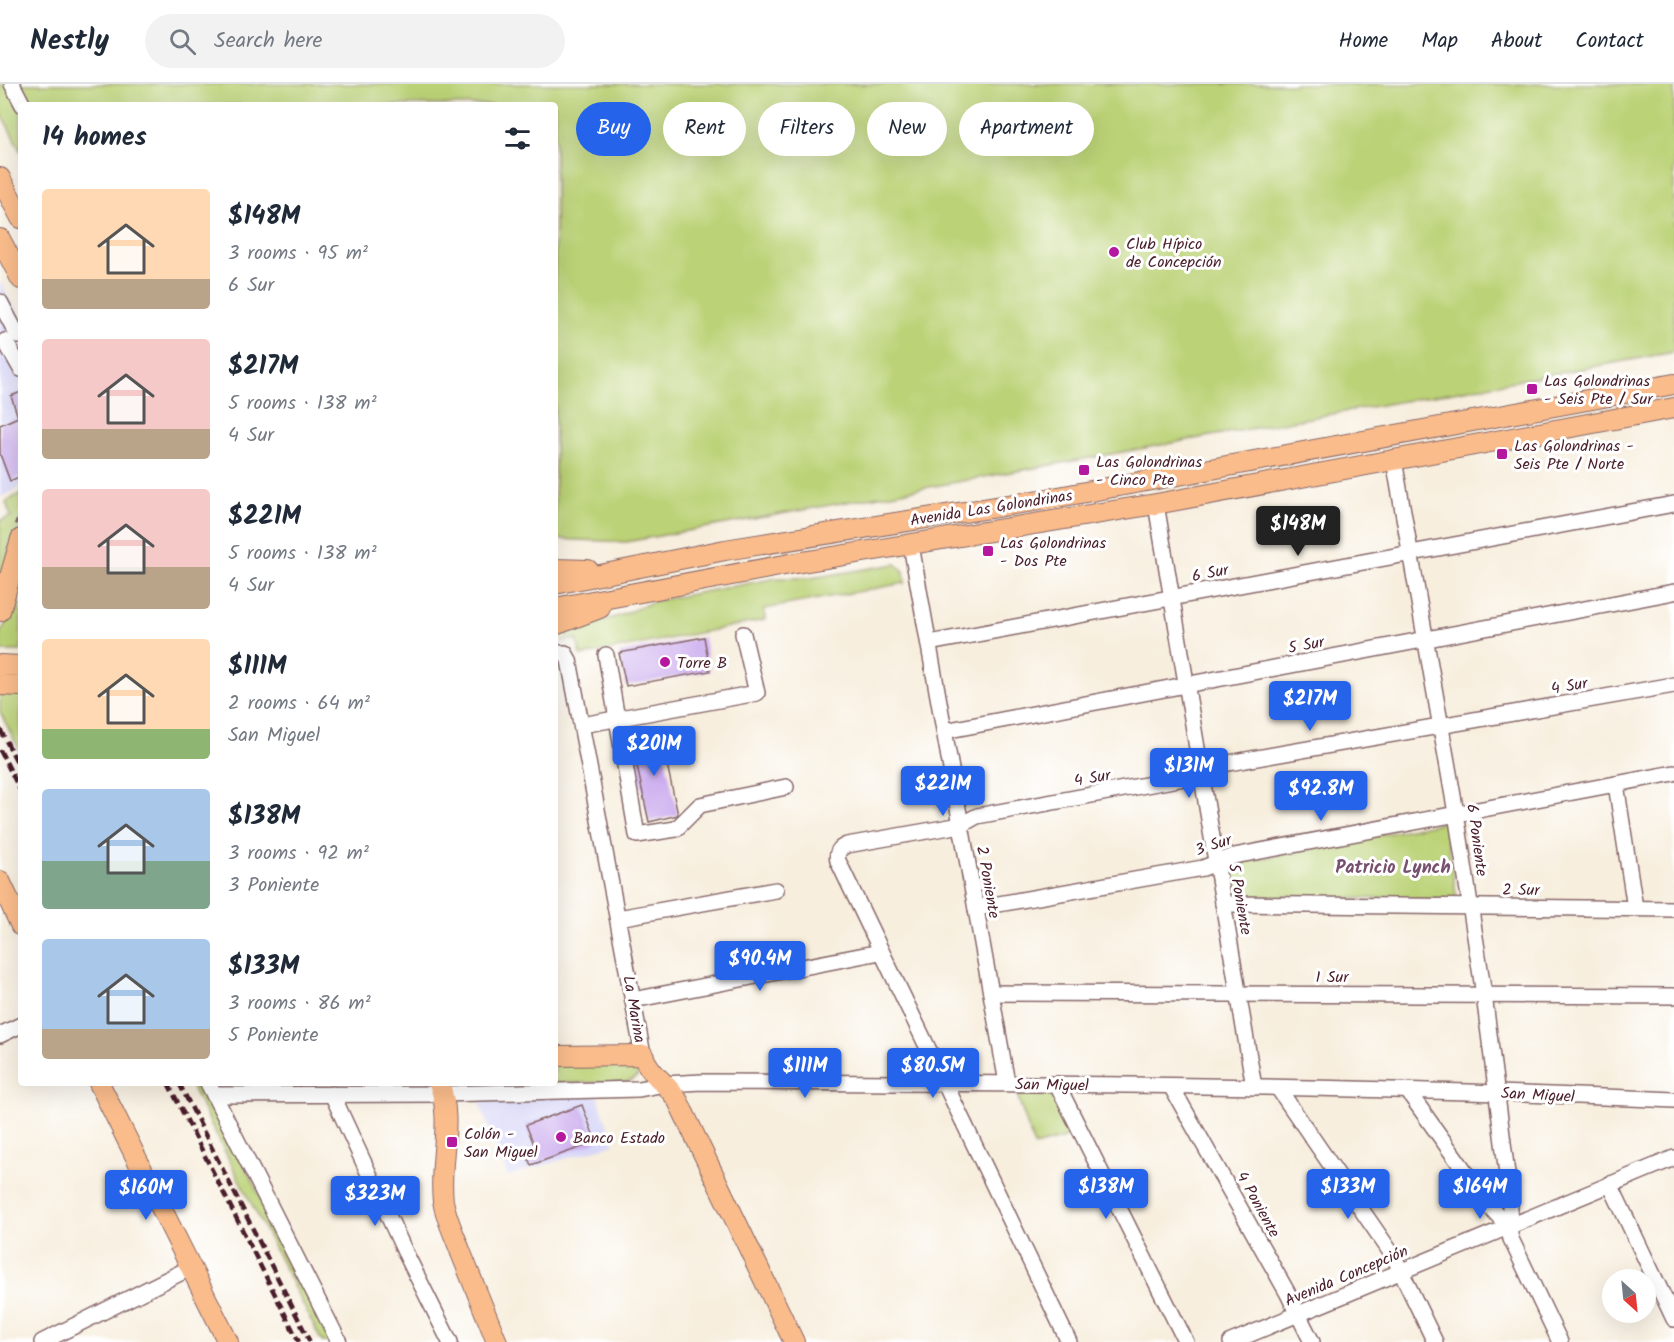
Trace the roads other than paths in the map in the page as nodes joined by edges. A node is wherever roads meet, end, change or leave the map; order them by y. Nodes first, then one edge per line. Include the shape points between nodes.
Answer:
1 (12, 84) edge
2 (21, 102) edge
3 (0, 178) edge
4 (18, 212) edge
5 (0, 238) edge
6 (18, 273) edge
7 (0, 302) edge
8 (11, 338) edge
9 (18, 360) edge
10 (1674, 384) edge
11 (1674, 408) edge
12 (1394, 460) junction
13 (1175, 476) junction
14 (1053, 498) junction
15 (1156, 504) junction
16 (1674, 504) edge
17 (1034, 525) junction
18 (911, 545) junction
19 (18, 548) edge
20 (1412, 553) junction
21 (558, 569) edge
22 (620, 571) junction
23 (558, 584) edge
24 (656, 588) junction
25 (1674, 592) edge
26 (1172, 597) junction
27 (558, 607) edge
28 (0, 611) edge
29 (558, 624) edge
30 (743, 634) dead end
31 (1426, 639) junction
32 (929, 643) junction
33 (558, 653) edge
34 (606, 655) dead end
35 (0, 665) edge
36 (18, 666) edge
37 (0, 685) edge
38 (1186, 685) junction
39 (1674, 685) edge
40 (18, 686) edge
41 (617, 719) junction
42 (582, 725) junction
43 (1441, 726) junction
44 (944, 731) junction
45 (1201, 772) junction
46 (1674, 773) edge
47 (1616, 784) junction
48 (786, 787) dead end
49 (1456, 813) junction
50 (961, 825) junction
51 (1216, 863) junction
52 (0, 881) edge
53 (776, 890) dead end
54 (1223, 904) junction
55 (1469, 907) junction
56 (976, 908) junction
57 (1635, 908) junction
58 (1674, 909) edge
59 (618, 918) junction
60 (18, 920) edge
61 (880, 952) junction
62 (991, 993) junction
63 (1239, 994) junction
64 (1484, 995) junction
65 (1674, 996) edge
66 (633, 1000) junction
67 (18, 1026) edge
68 (0, 1035) edge
69 (643, 1055) junction
70 (558, 1056) edge
71 (944, 1083) junction
72 (1007, 1083) junction
73 (665, 1084) junction
74 (1057, 1084) junction
75 (100, 1086) edge
76 (1171, 1086) junction
77 (1254, 1087) junction
78 (1278, 1088) junction
79 (211, 1089) edge
80 (441, 1089) edge
81 (1407, 1090) junction
82 (325, 1091) edge
83 (1496, 1092) junction
84 (1674, 1100) edge
85 (1674, 1158) edge
86 (1610, 1184) junction
87 (1508, 1226) junction
88 (190, 1268) junction
89 (1401, 1271) junction
90 (1299, 1314) junction
91 (1674, 1319) edge
92 (42, 1342) edge
93 (228, 1342) edge
94 (339, 1342) edge
95 (450, 1342) edge
96 (497, 1342) edge
97 (794, 1342) edge
98 (1069, 1342) edge
99 (1186, 1342) edge
100 (1231, 1342) edge
101 (1312, 1342) edge
102 (1435, 1342) edge
103 (1560, 1342) edge

1 - 2 street
3 - 4 main road
5 - 6 main road
7 - 8 street
8 - 9 street
10 - 13 main road, Avenida Las Golondrinas
11 - 12 main road, Avenida Las Golondrinas
12 - 15 main road, Avenida Las Golondrinas
12 - 20 street, 6 Poniente
13 - 14 main road, Avenida Las Golondrinas
13 - 15 main road via 1161,490
14 - 17 street via 1049,513
14 - 22 main road, Avenida Las Golondrinas via 725,550
15 - 17 main road, Avenida Las Golondrinas
15 - 26 street, 5 Poniente
16 - 20 street, 6 Sur
17 - 18 main road, Avenida Las Golondrinas
18 - 24 main road, Avenida Las Golondrinas
18 - 32 street, 2 Poniente
19 - 28 main road
20 - 26 street, 6 Sur
20 - 31 street, 6 Poniente
21 - 22 main road
22 - 23 main road, Avenida Las Golondrinas
24 - 27 main road, Avenida Las Golondrinas
24 - 29 main road
25 - 31 street, 5 Sur
26 - 32 street, 6 Sur
26 - 38 street, 5 Poniente
30 - 41 street via 758,693
31 - 38 street, 5 Sur
31 - 43 street, 6 Poniente
32 - 44 street, 2 Poniente
33 - 42 street, La Marina via 568,656
34 - 41 street
35 - 36 main road
37 - 40 main road
38 - 44 street, 5 Sur
38 - 45 street, 5 Poniente
39 - 43 street, 4 Sur
41 - 42 street
41 - 48 street via 637,835 676,828 700,805
42 - 59 street, La Marina
43 - 45 street, 4 Sur via 1217,765
43 - 49 street, 6 Poniente
44 - 50 street, 2 Poniente
45 - 50 street, 4 Sur via 977,816
45 - 51 street, 5 Poniente
46 - 47 street, 3 Sur
47 - 49 street, 3 Sur
47 - 57 street
49 - 51 street, 3 Sur via 1234,855
49 - 55 street, 6 Poniente
50 - 56 street, 2 Poniente
50 - 61 street, 4 Sur via 847,845 838,852 838,861
51 - 54 street, 5 Poniente
51 - 56 street, 3 Sur
52 - 60 main road
53 - 59 street
54 - 55 street, 2 Sur
54 - 63 street, 5 Poniente
55 - 57 street, 2 Sur
55 - 64 street, 6 Poniente
56 - 62 street, 2 Poniente
57 - 58 street, 2 Sur
59 - 66 street, La Marina
61 - 66 street
61 - 71 street
62 - 63 street, 1 Sur
62 - 72 street, 2 Poniente
63 - 64 street, 1 Sur
63 - 77 street, 5 Poniente
64 - 65 street, 1 Sur
64 - 83 street, 6 Poniente
66 - 69 street, La Marina
67 - 68 street
69 - 70 main road
69 - 73 main road, La Marina
71 - 72 street, San Miguel
71 - 73 street, San Miguel
71 - 98 street
72 - 74 street, San Miguel
73 - 80 street, San Miguel via 639,1089
73 - 97 main road, La Marina via 686,1116
74 - 76 street, San Miguel
74 - 99 street
75 - 88 main road
76 - 77 street, San Miguel
76 - 90 street, 4 Poniente
77 - 78 street, San Miguel
78 - 81 street, San Miguel
78 - 89 street
79 - 82 street, San Miguel
79 - 94 street
80 - 82 street, San Miguel
80 - 96 main road via 446,1130 444,1203
81 - 83 street, San Miguel
81 - 87 street, 6 Poniente
82 - 95 street
83 - 84 street, San Miguel
83 - 87 street, 6 Poniente via 1510,1197
85 - 86 street, Avenida Concepción
86 - 87 street, Avenida Concepción
86 - 91 street
87 - 89 street, Avenida Concepción
87 - 103 street, 6 Poniente via 1510,1239
88 - 92 street
88 - 93 main road
89 - 90 street, Avenida Concepción
89 - 102 street
90 - 100 street, Avenida Concepción
90 - 101 street, 4 Poniente

